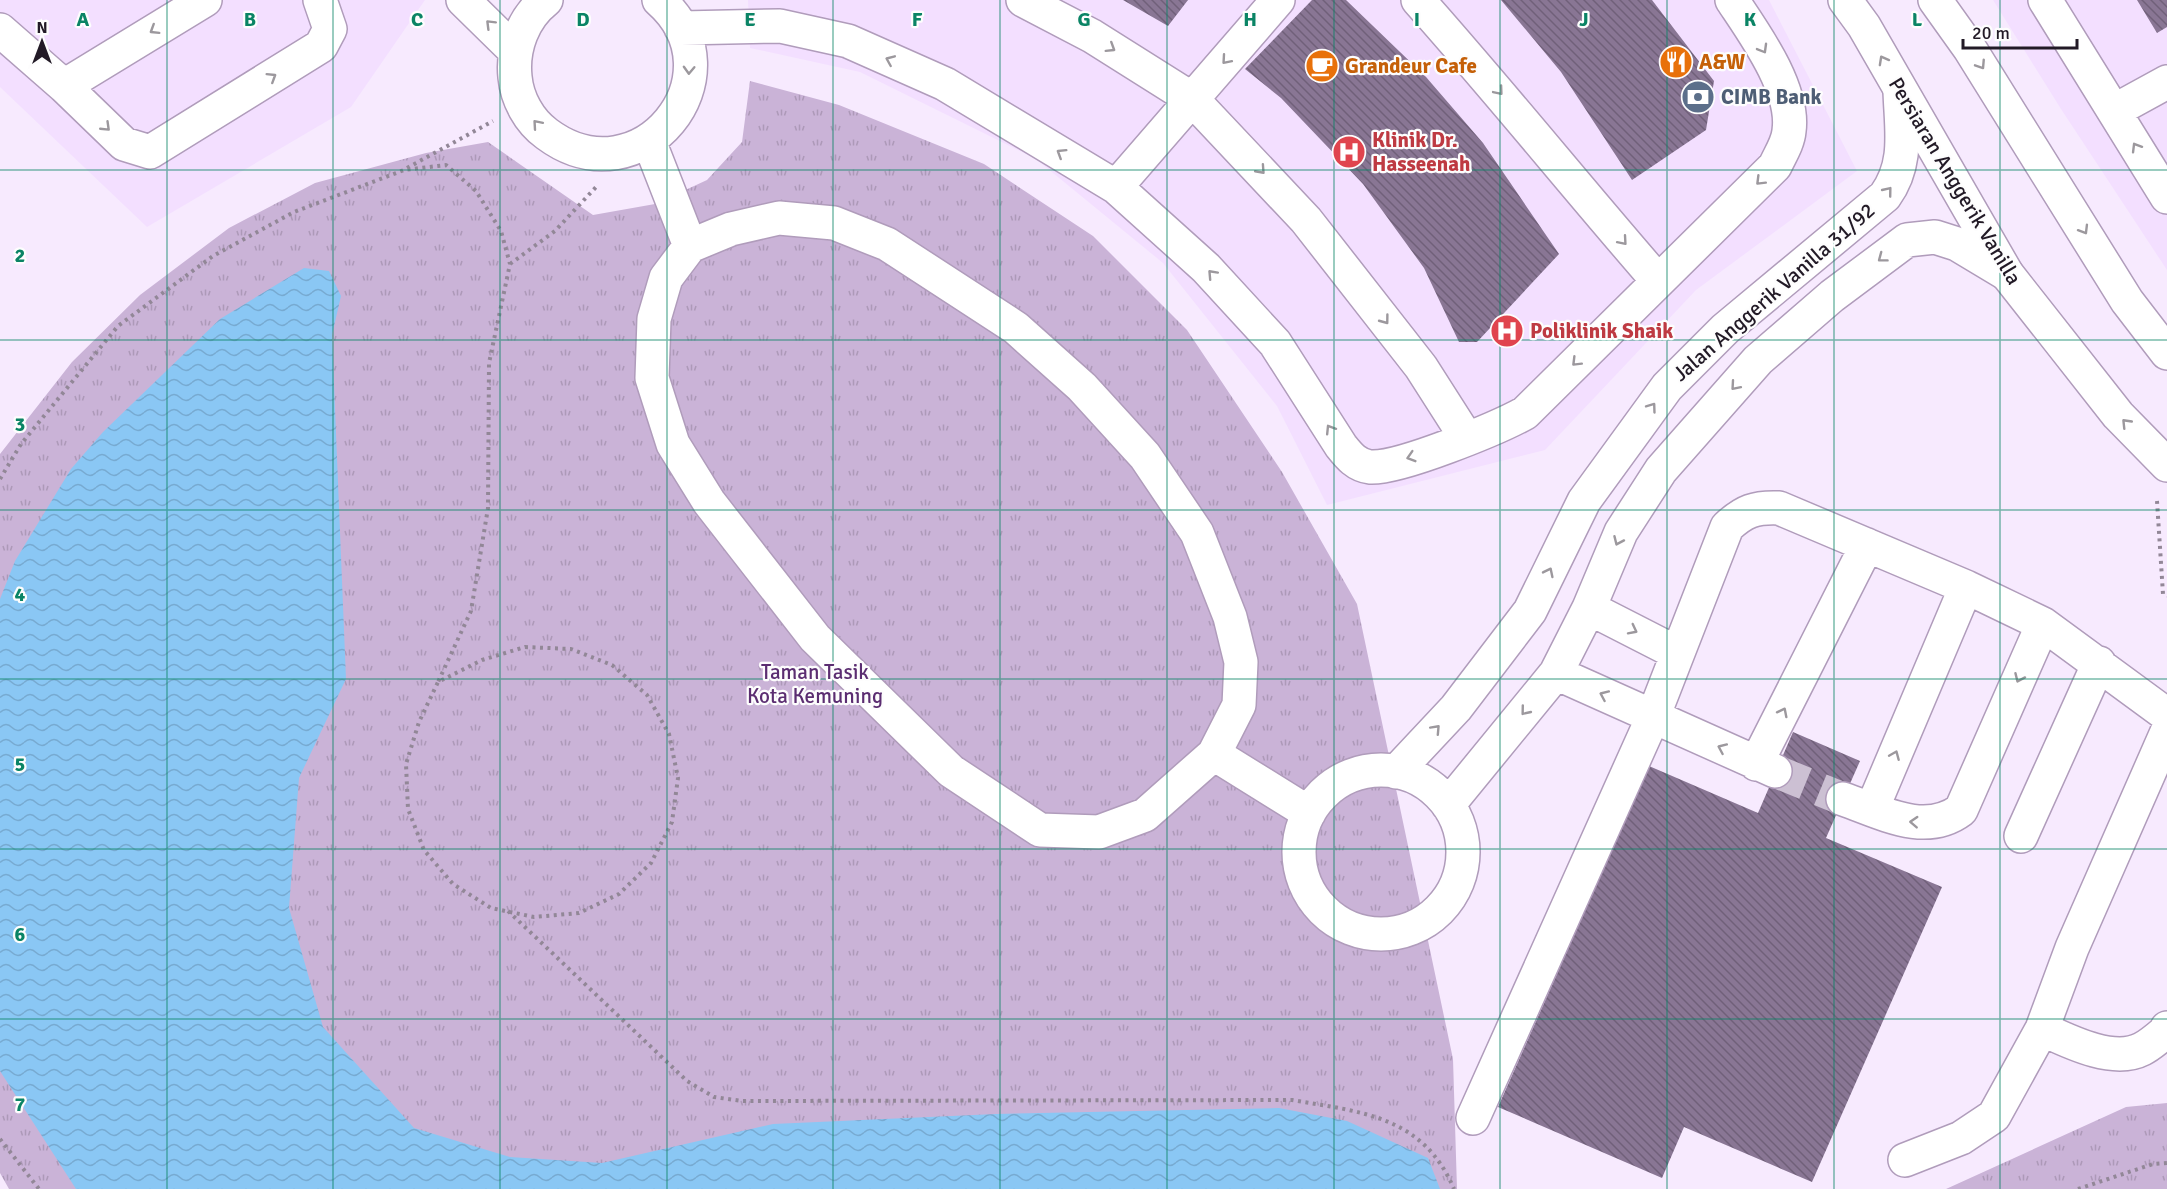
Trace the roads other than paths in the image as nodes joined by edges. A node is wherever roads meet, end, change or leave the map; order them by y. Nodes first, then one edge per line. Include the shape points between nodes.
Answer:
1 (205, 0) edge
2 (320, 0) edge
3 (463, 0) edge
4 (659, 0) edge
5 (1023, 0) edge
6 (1278, 0) edge
7 (1418, 0) edge
8 (1732, 0) edge
9 (1845, 0) edge
10 (1935, 0) edge
11 (2044, 0) edge
12 (543, 1) edge
13 (781, 13) edge
14 (681, 28) junction
15 (0, 30) edge
16 (515, 51) junction
17 (2167, 82) edge
18 (64, 86) junction
19 (1900, 90) junction
20 (1192, 99) junction
21 (2114, 111) junction
22 (649, 141) junction
23 (1116, 187) junction
24 (2167, 197) edge
25 (690, 246) junction
26 (2007, 274) junction
27 (1658, 282) junction
28 (2167, 352) edge
29 (1467, 439) junction
30 (2167, 465) edge
31 (1867, 545) junction
32 (1966, 587) junction
33 (1589, 608) junction
34 (2043, 624) junction
35 (1677, 653) junction
36 (2099, 663) junction
37 (1556, 673) junction
38 (2167, 715) edge
39 (1653, 717) junction
40 (2167, 732) edge
41 (1214, 754) junction
42 (1396, 772) junction
43 (1448, 805) junction
44 (1309, 813) junction
45 (2021, 836) dead end
46 (2167, 1028) edge
47 (2042, 1029) junction
48 (1473, 1118) dead end
49 (1905, 1160) dead end

1 -> 18 street
18 -> 2 street via 124,144 150,152 321,46 330,29
16 -> 3 street
4 - 14 street
5 -> 20 street via 1092,36
6 -> 20 street
7 -> 27 street via 1498,89
8 -> 27 street via 1766,52 1789,108 1790,132 1776,166
19 -> 9 street, Persiaran Anggerik Vanilla
10 -> 28 street via 2036,152 2127,301
11 - 21 street
12 - 16 street via 530,16
13 - 14 street
23 -> 13 street via 945,84
14 -> 22 street via 688,49 687,92 678,112
15 - 18 street
22 -> 16 street via 614,153 586,153 560,144 538,128 522,104 516,87
17 - 21 street
19 - 26 street, Persiaran Anggerik Vanilla
42 -> 19 street, Jalan Anggerik Vanilla 31/92 via 1456,708 1530,611 1584,501 1667,387 1725,329 1885,196 1897,180 1902,154
20 - 23 street
20 -> 29 street via 1313,229 1420,367
24 -> 21 street
22 - 25 street
29 -> 23 street via 1371,467 1353,460 1275,343 1206,268
25 - 41 street via 731,229 779,218 834,223 887,244 1016,327 1082,387 1145,456 1197,533 1230,617 1241,662 1239,705
25 - 41 street via 666,278 654,319 652,378 673,444 709,502 815,638 951,771 1040,830 1099,832 1145,815
30 -> 26 street, Persiaran Anggerik Vanilla via 2118,415
26 -> 33 street, Jalan Anggerik Vanilla 31/92 via 1957,244 1935,237 1907,240 1832,296 1758,360 1661,470 1622,532
27 -> 29 street via 1525,413
31 - 32 street
31 - 35 street via 1779,508 1755,507 1740,515 1727,527
31 - 39 street via 1766,768
32 - 34 street
34 -> 32 street via 1961,810 1948,820 1902,821 1858,804
33 -> 35 street
33 - 37 street, Jalan Anggerik Vanilla 31/92
34 - 36 street
35 - 39 street
36 - 38 street
36 - 45 street
39 -> 37 street
37 -> 43 street, Jalan Anggerik Vanilla 31/92
39 - 48 street
40 - 47 street via 2072,948
41 - 44 street
42 - 43 street via 1426,783
42 - 44 street via 1376,771 1337,783
43 - 44 street via 1459,823 1463,843 1457,883 1448,901 1433,916 1396,933 1355,930 1321,908 1309,892 1300,863 1301,832
46 - 47 street via 2141,1050 2121,1053 2087,1049
47 - 49 street via 1994,1116 1960,1138

